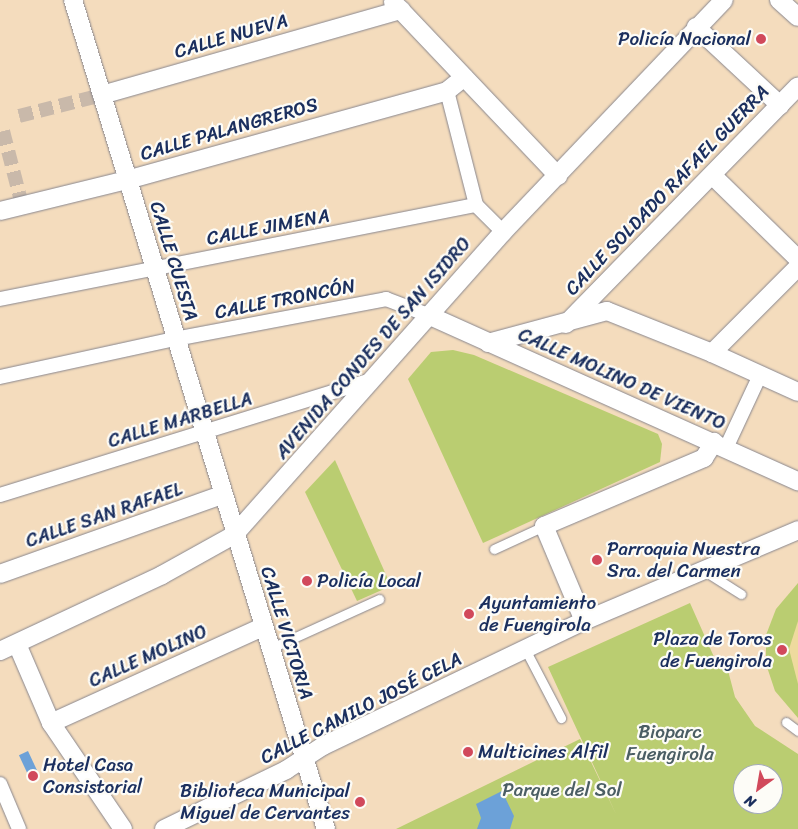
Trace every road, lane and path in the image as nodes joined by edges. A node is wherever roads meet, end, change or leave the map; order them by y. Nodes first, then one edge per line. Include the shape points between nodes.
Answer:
1 (73, 0) edge
2 (724, 0) edge
3 (779, 0) edge
4 (396, 5) edge
5 (798, 17) edge
6 (696, 27) junction
7 (464, 77) junction
8 (798, 86) edge
9 (447, 91) junction
10 (102, 95) junction
11 (780, 105) junction
12 (558, 176) junction
13 (713, 176) junction
14 (127, 180) junction
15 (476, 205) junction
16 (0, 211) edge
17 (503, 232) junction
18 (798, 259) edge
19 (798, 267) edge
20 (154, 269) junction
21 (0, 298) edge
22 (428, 315) junction
23 (558, 326) junction
24 (175, 339) junction
25 (488, 344) junction
26 (712, 353) junction
27 (537, 365) junction
28 (760, 374) junction
29 (0, 378) edge
30 (372, 380) junction
31 (798, 392) edge
32 (203, 432) junction
33 (720, 445) junction
34 (798, 481) edge
35 (0, 495) edge
36 (222, 495) junction
37 (544, 526) junction
38 (798, 530) edge
39 (234, 535) junction
40 (494, 549) dead end
41 (703, 570) junction
42 (0, 574) edge
43 (741, 594) dead end
44 (379, 599) dead end
45 (584, 620) junction
46 (263, 627) junction
47 (17, 644) junction
48 (269, 649) junction
49 (525, 649) junction
50 (0, 651) edge
51 (561, 718) dead end
52 (786, 722) dead end
53 (51, 723) junction
54 (798, 731) edge
55 (304, 759) junction
56 (0, 784) edge
57 (19, 829) edge
58 (123, 829) edge
59 (164, 829) edge
60 (326, 829) edge

1 - 10 street, CALLE CUESTA
2 - 6 street, AVENIDA CONDES DE SAN ISIDRO
3 - 5 street
4 - 7 street
4 - 10 street, CALLE NUEVA
6 - 11 street
6 - 12 street, AVENIDA CONDES DE SAN ISIDRO
7 - 9 street, CALLE PALANGREROS
7 - 12 street
8 - 11 street, CALLE SOLDADO RAFAEL GUERRA
9 - 14 street, CALLE PALANGREROS
9 - 15 street
10 - 14 street, CALLE CUESTA
11 - 13 street, CALLE SOLDADO RAFAEL GUERRA
12 - 17 street, AVENIDA CONDES DE SAN ISIDRO
13 - 18 street
13 - 23 street, CALLE SOLDADO RAFAEL GUERRA
14 - 16 street, CALLE PALANGREROS
14 - 20 street, CALLE CUESTA
15 - 17 street
15 - 20 street, CALLE JIMENA
17 - 22 street, AVENIDA CONDES DE SAN ISIDRO
19 - 26 street
20 - 21 street, CALLE JIMENA
20 - 24 street, CALLE CUESTA
22 - 24 street, CALLE TRONCÓN via 386,299
22 - 25 street, CALLE MOLINO DE VIENTO
22 - 30 street, AVENIDA CONDES DE SAN ISIDRO
23 - 25 street
23 - 26 street via 607,311
23 - 27 street, CALLE SOLDADO RAFAEL GUERRA via 536,346
24 - 29 street, CALLE TRONCÓN
24 - 32 street, CALLE CUESTA
25 - 27 street, CALLE MOLINO DE VIENTO
26 - 28 street
27 - 33 street, CALLE MOLINO DE VIENTO
28 - 31 street
28 - 33 street
30 - 32 street, CALLE MARBELLA
30 - 39 street, AVENIDA CONDES DE SAN ISIDRO
32 - 35 street, CALLE MARBELLA
32 - 36 street, CALLE CUESTA
33 - 34 street, CALLE MOLINO DE VIENTO
33 - 37 street via 704,458
36 - 39 street, CALLE CUESTA
36 - 42 street, CALLE SAN RAFAEL
37 - 40 lane
37 - 45 street
38 - 41 street, CALLE CAMILO JOSÉ CELA
39 - 46 street, CALLE VICTORIA
39 - 47 street, AVENIDA CONDES DE SAN ISIDRO via 162,575
41 - 43 lane
41 - 45 street, CALLE CAMILO JOSÉ CELA
44 - 48 lane
45 - 49 street, CALLE CAMILO JOSÉ CELA
46 - 48 street, CALLE VICTORIA
46 - 53 street, CALLE MOLINO
47 - 50 street, AVENIDA CONDES DE SAN ISIDRO
47 - 53 street
48 - 55 street, CALLE VICTORIA
49 - 51 lane
49 - 55 street, CALLE CAMILO JOSÉ CELA via 322,746
52 - 54 lane
53 - 58 street
55 - 59 street, CALLE CAMILO JOSÉ CELA
55 - 60 street, CALLE VICTORIA
56 - 57 street

